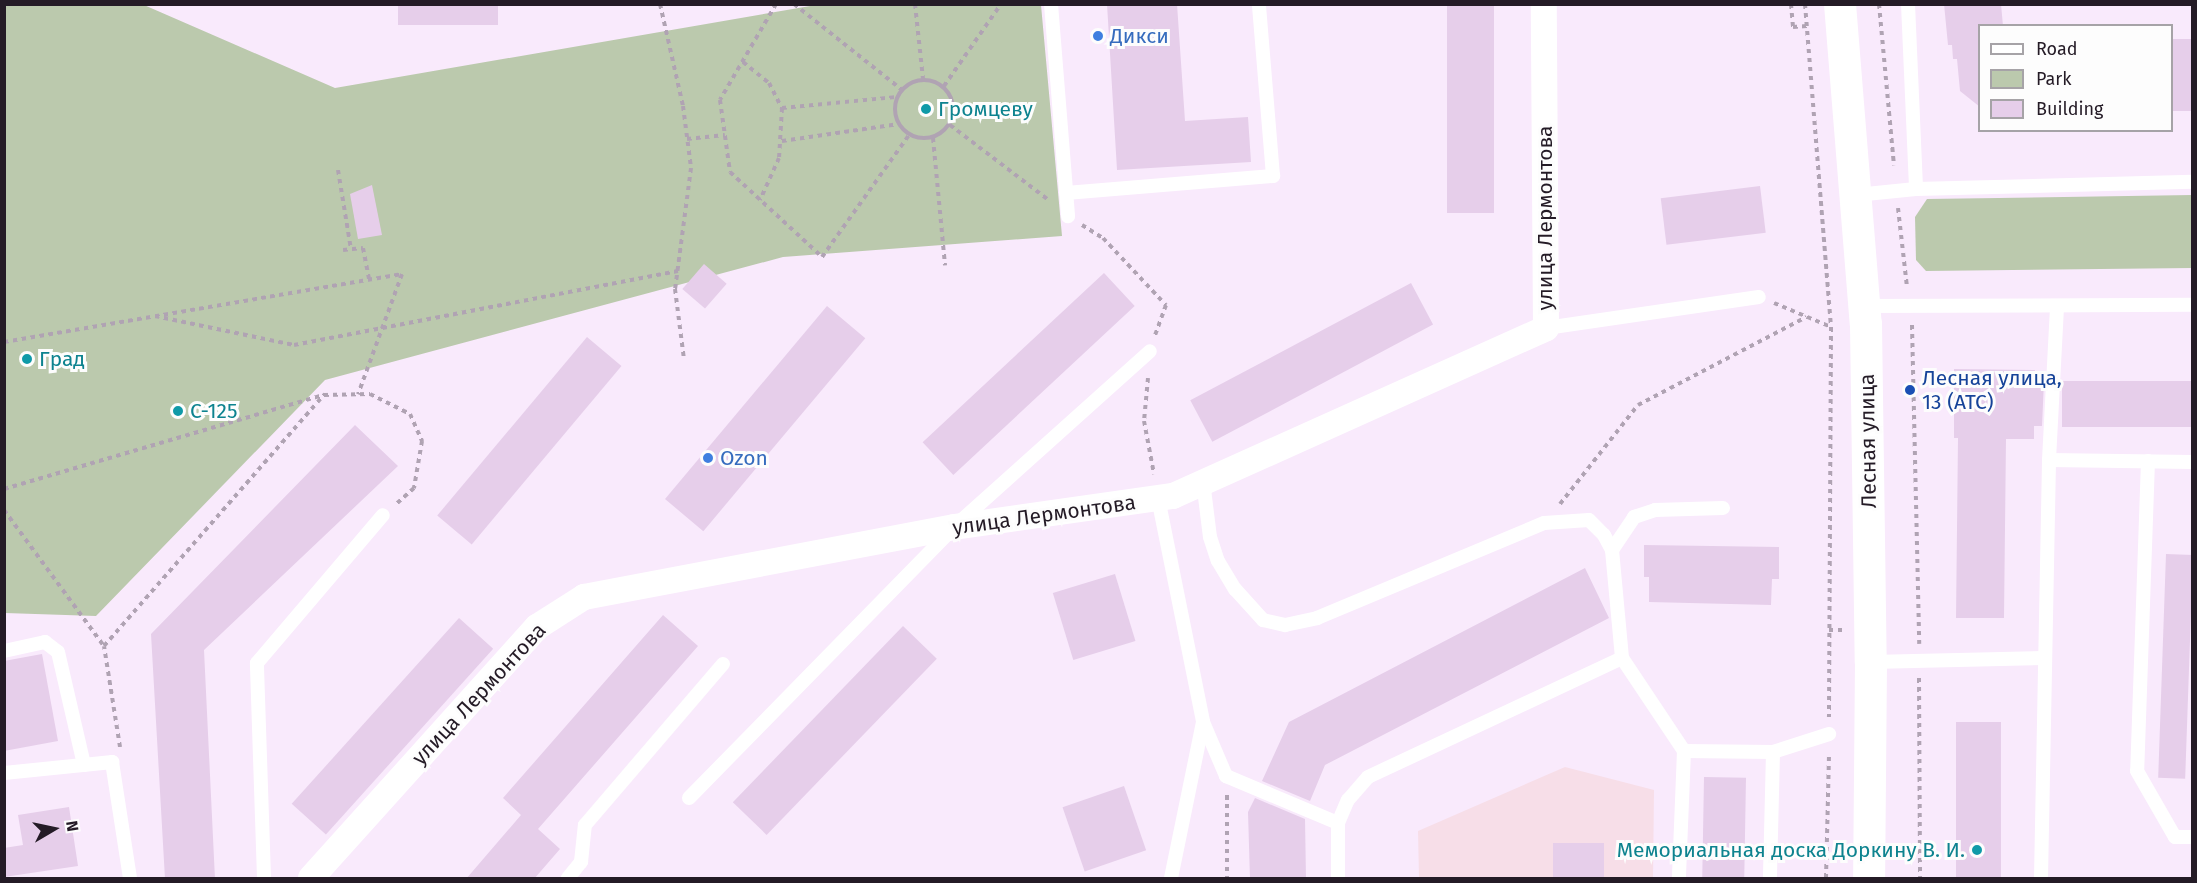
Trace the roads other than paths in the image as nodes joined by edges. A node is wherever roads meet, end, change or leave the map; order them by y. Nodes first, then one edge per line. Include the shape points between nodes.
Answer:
1 (1051, 4) edge
2 (1259, 4) edge
3 (1544, 4) edge
4 (1840, 4) edge
5 (1908, 4) edge
6 (2193, 182) edge
7 (1916, 189) junction
8 (1066, 194) junction
9 (1856, 195) junction
10 (1068, 216) road end
11 (1759, 297) road end
12 (2193, 305) edge
13 (1864, 306) junction
14 (2057, 308) junction
15 (1546, 327) junction
16 (1150, 351) road end
17 (2049, 460) junction
18 (2148, 461) junction
19 (2193, 462) edge
20 (1203, 482) junction
21 (1158, 498) junction
22 (1723, 508) dead end
23 (383, 515) road end
24 (954, 527) junction
25 (1612, 550) junction
26 (4, 651) edge
27 (1622, 658) junction
28 (2044, 658) junction
29 (1871, 662) junction
30 (723, 664) dead end
31 (1203, 722) junction
32 (1829, 735) road end
33 (1684, 751) junction
34 (1773, 752) junction
35 (84, 765) junction
36 (4, 773) edge
37 (689, 798) dead end
38 (1338, 823) junction
39 (2193, 837) edge
40 (130, 879) edge
41 (264, 879) edge
42 (311, 879) edge
43 (568, 879) edge
44 (1171, 879) edge
45 (1338, 879) edge
46 (1679, 879) edge
47 (1770, 879) edge
48 (1869, 879) edge
49 (2040, 879) edge

1 - 8 lane
2 - 8 lane via 1273,176
3 - 15 street, улица Лермонтова
4 - 9 street, Лесная улица
5 - 7 lane
6 - 7 lane
7 - 9 lane
8 - 10 lane
9 - 13 street, Лесная улица
11 - 15 lane
12 - 14 lane
13 - 14 lane
13 - 29 street, Лесная улица
14 - 17 lane
15 - 20 street, улица Лермонтова
16 - 24 lane
17 - 18 lane
17 - 28 lane
18 - 19 lane
18 - 39 lane via 2137,771 2175,837
20 - 21 street, улица Лермонтова
20 - 25 lane via 1210,537 1218,561 1235,589 1263,620 1285,625 1317,618 1544,523 1589,520
21 - 24 street, улица Лермонтова
21 - 31 lane
22 - 25 lane via 1654,510 1634,517
23 - 41 lane via 257,663
24 - 37 lane
24 - 42 street, улица Лермонтова via 584,597 537,627
25 - 27 lane
26 - 35 lane via 45,642 58,652
27 - 33 lane
27 - 38 lane via 1368,777 1348,800
28 - 29 lane
28 - 49 lane
29 - 48 street, Лесная улица
30 - 43 lane via 585,825 581,861
31 - 38 lane via 1226,776
31 - 44 lane
32 - 34 lane
33 - 34 lane
33 - 46 lane
34 - 47 lane
35 - 36 lane
35 - 40 lane via 112,762
38 - 45 lane

